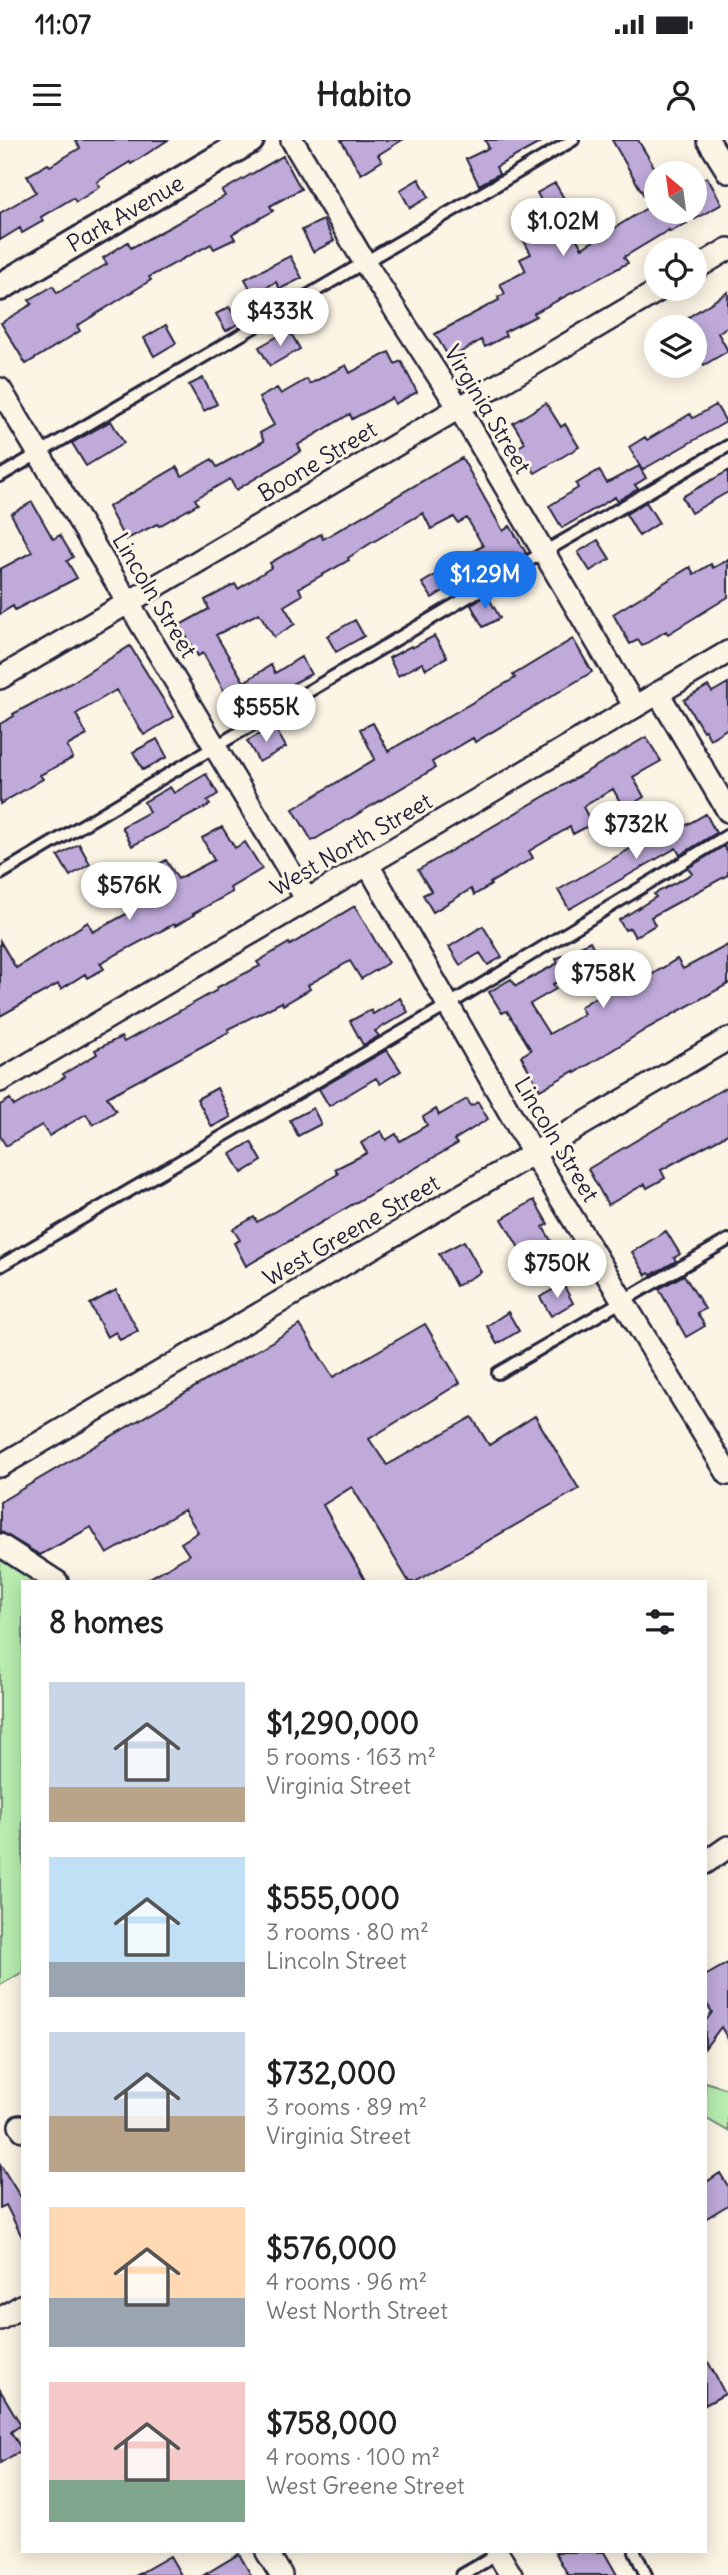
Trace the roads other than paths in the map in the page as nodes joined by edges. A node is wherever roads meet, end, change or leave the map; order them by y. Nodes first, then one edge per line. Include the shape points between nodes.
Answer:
1 (250, 140) edge
2 (292, 140) edge
3 (573, 140) edge
4 (708, 140) edge
5 (728, 172) edge
6 (728, 249) edge
7 (707, 262) edge
8 (365, 263) junction
9 (0, 286) edge
10 (644, 299) edge
11 (0, 389) edge
12 (459, 408) junction
13 (728, 446) edge
14 (38, 453) junction
15 (0, 475) edge
16 (544, 552) junction
17 (130, 602) junction
18 (728, 652) edge
19 (0, 678) edge
20 (658, 693) junction
21 (635, 707) junction
22 (215, 747) junction
23 (728, 811) edge
24 (728, 835) edge
25 (368, 864) junction
26 (0, 874) edge
27 (307, 900) junction
28 (448, 1005) junction
29 (728, 1039) edge
30 (0, 1081) edge
31 (533, 1153) junction
32 (728, 1240) edge
33 (0, 1266) edge
34 (624, 1302) junction
35 (498, 1373) dead end
36 (720, 1442) edge
37 (0, 1466) edge
38 (728, 1474) edge
39 (0, 1545) edge
40 (54, 1580) edge
41 (728, 1847) edge
42 (707, 1862) edge
43 (21, 2306) edge
44 (0, 2319) edge
45 (268, 2553) edge
46 (497, 2553) edge
47 (500, 2553) edge
48 (635, 2553) edge
49 (281, 2575) edge
50 (462, 2575) edge
51 (511, 2575) edge
52 (646, 2575) edge

1 - 9 street, Park Avenue
2 - 8 street, Virginia Street
3 - 8 lane
4 - 5 street
6 - 7 street
8 - 12 street, Virginia Street
8 - 14 lane
10 - 12 street, Boone Street
11 - 14 street, Lincoln Street
12 - 16 street, Virginia Street
12 - 17 street, Boone Street
13 - 16 lane
14 - 15 lane
14 - 17 street, Lincoln Street
16 - 21 street, Virginia Street
16 - 22 lane
17 - 19 street, Boone Street
17 - 22 street, Lincoln Street
18 - 20 street, West North Street
20 - 21 street, West North Street
20 - 23 street
21 - 25 street, West North Street
22 - 26 lane
22 - 27 street, Lincoln Street
24 - 28 lane
25 - 27 street, West North Street
25 - 28 street, Lincoln Street
27 - 30 street, West North Street
28 - 31 street, Lincoln Street
28 - 33 lane
29 - 31 street, West Greene Street
31 - 34 street, Lincoln Street
31 - 37 street, West Greene Street
32 - 34 lane
34 - 35 lane
34 - 36 street, Lincoln Street
36 - 38 street, Lincoln Street
39 - 40 street
41 - 42 street
43 - 44 street
45 - 49 street
46 - 50 lane
47 - 51 street
48 - 52 lane

